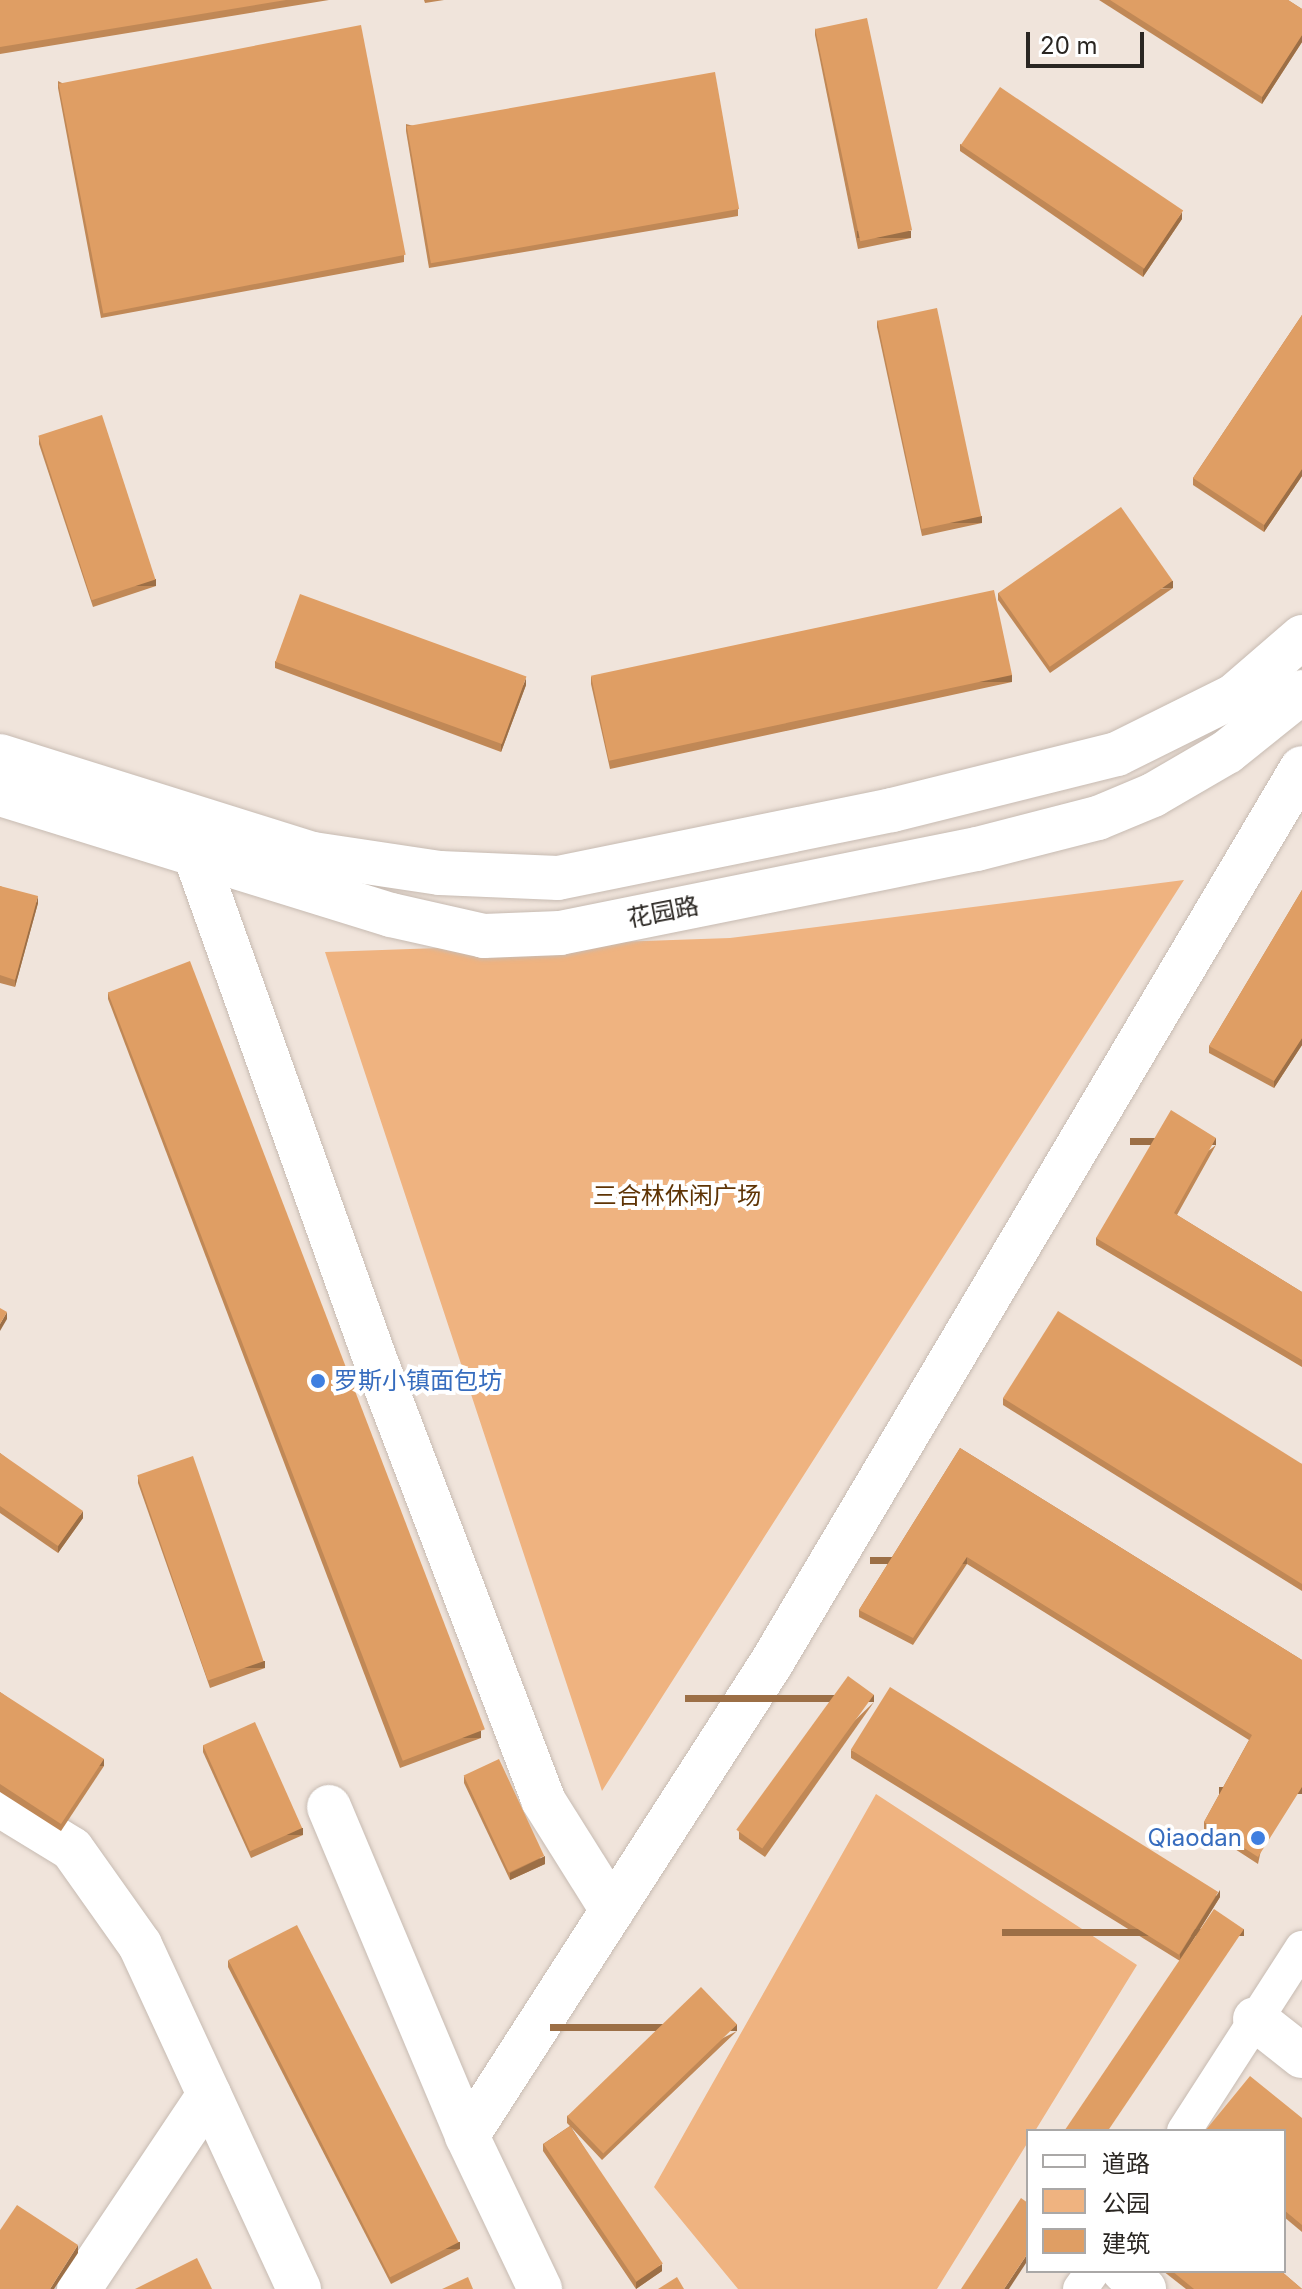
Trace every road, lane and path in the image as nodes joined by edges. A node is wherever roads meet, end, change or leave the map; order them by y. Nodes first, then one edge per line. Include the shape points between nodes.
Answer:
1 (1302, 637) edge
2 (1302, 692) edge
3 (0, 756) edge
4 (1302, 768) edge
5 (0, 794) edge
6 (180, 812) junction
7 (195, 854) junction
8 (0, 1805) edge
9 (329, 1807) dead end
10 (612, 1910) junction
11 (1302, 1948) edge
12 (1255, 2019) junction
13 (1302, 2056) edge
14 (209, 2095) junction
15 (1185, 2129) edge
16 (467, 2136) junction
17 (1126, 2273) edge
18 (79, 2289) edge
19 (299, 2289) edge
20 (540, 2289) edge
21 (1144, 2289) edge

1 - 6 street via 1234,696 1117,754 892,810 558,878 440,873 313,854
2 - 7 street, 花园路 via 1227,752 1153,795 1098,818 977,849 560,933 484,936 391,915
3 - 6 street
4 - 10 street via 772,1662
5 - 7 street, 花园路
6 - 7 street
7 - 10 street via 375,1359 543,1800
8 - 14 street via 72,1849 140,1945
9 - 16 street
10 - 16 street
11 - 12 street
12 - 13 street
12 - 15 street
14 - 18 street
14 - 19 street
16 - 20 street
17 - 21 street

